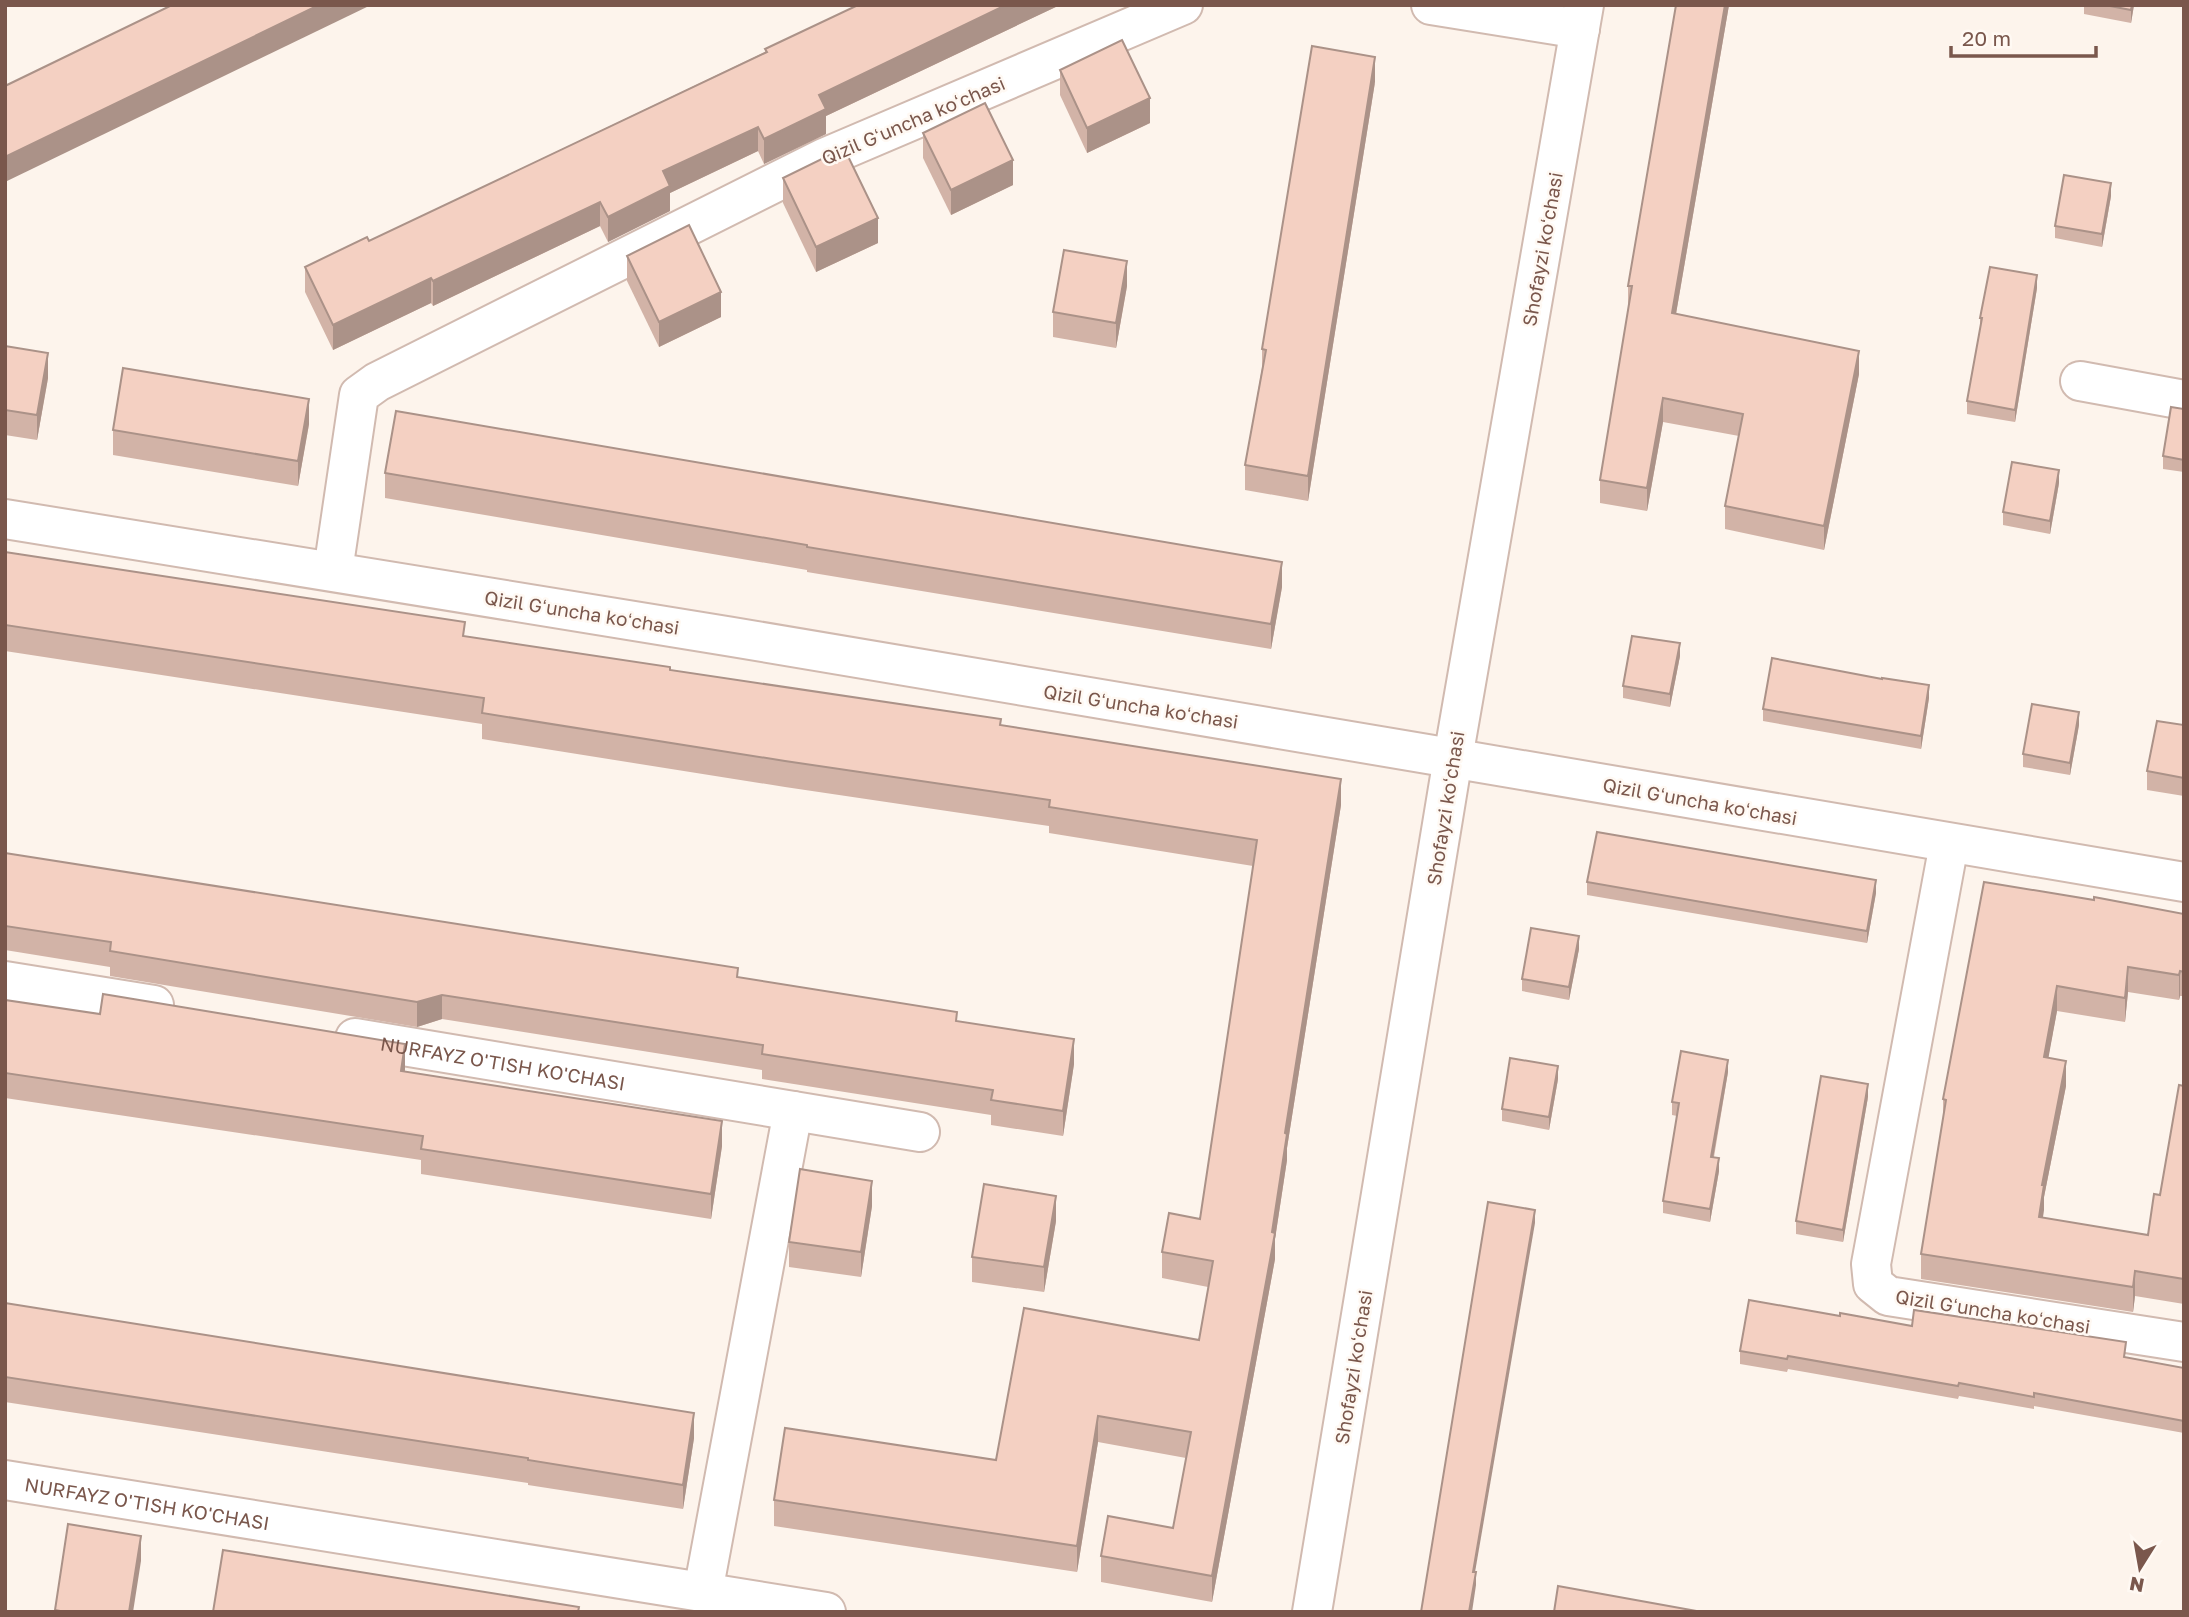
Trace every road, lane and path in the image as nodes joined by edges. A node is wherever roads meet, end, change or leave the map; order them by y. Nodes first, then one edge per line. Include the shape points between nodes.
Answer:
1 (1183, 5) edge
2 (1432, 5) edge
3 (1582, 17) edge
4 (2080, 381) dead end
5 (2184, 400) edge
6 (5, 519) edge
7 (333, 571) junction
8 (1453, 758) junction
9 (1949, 844) junction
10 (2184, 882) edge
11 (5, 981) edge
12 (182, 1010) edge
13 (318, 1032) edge
14 (793, 1111) junction
15 (919, 1132) dead end
16 (2184, 1342) edge
17 (5, 1480) edge
18 (703, 1592) junction
19 (821, 1611) edge
20 (827, 1612) edge
21 (1312, 1612) edge

1 - 7 street, Qizil Gʻuncha koʻchasi via 824,158 377,382 359,395
2 - 3 street
3 - 8 street, Shofayzi koʻchasi
4 - 5 street
6 - 7 street, Qizil Gʻuncha koʻchasi
7 - 8 street, Qizil Gʻuncha koʻchasi
8 - 9 street, Qizil Gʻuncha koʻchasi
8 - 21 street, Shofayzi koʻchasi
9 - 10 street, Qizil Gʻuncha koʻchasi
9 - 16 street, Qizil Gʻuncha koʻchasi via 1871,1264 1873,1284 1888,1296
11 - 12 street
13 - 14 street, NURFAYZ O'TISH KO'CHASI
14 - 15 street, NURFAYZ O'TISH KO'CHASI
14 - 18 street
17 - 18 street, NURFAYZ O'TISH KO'CHASI
18 - 19 street, NURFAYZ O'TISH KO'CHASI
19 - 20 street, NURFAYZ O'TISH KO'CHASI

